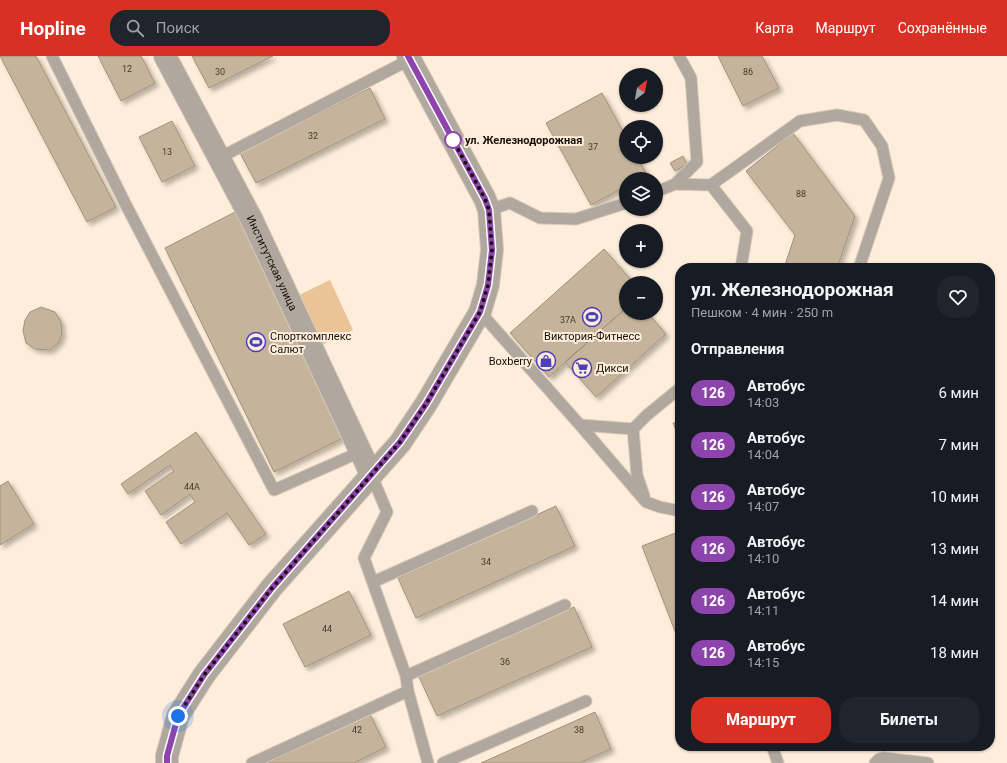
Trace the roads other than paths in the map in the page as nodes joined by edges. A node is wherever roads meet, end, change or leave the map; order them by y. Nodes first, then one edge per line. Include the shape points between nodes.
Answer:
1 (52, 56) edge
2 (165, 56) edge
3 (679, 56) edge
4 (408, 58) edge
5 (219, 158) junction
6 (675, 184) junction
7 (711, 185) junction
8 (663, 189) edge
9 (619, 205) edge
10 (489, 210) junction
11 (742, 263) edge
12 (861, 263) edge
13 (480, 312) junction
14 (675, 392) edge
15 (580, 425) junction
16 (633, 429) junction
17 (360, 452) junction
18 (371, 474) junction
19 (646, 502) junction
20 (675, 510) edge
21 (532, 511) dead end
22 (373, 582) junction
23 (565, 605) dead end
24 (406, 676) junction
25 (408, 691) junction
26 (586, 702) dead end
27 (774, 751) edge
28 (167, 763) edge
29 (252, 763) edge
30 (428, 763) edge
31 (443, 763) edge
32 (778, 763) edge
33 (875, 763) edge
34 (928, 763) edge

1 - 17 lane via 274,490
2 - 5 street, Институтская улица
3 - 6 lane via 690,78 697,162
4 - 5 lane
4 - 10 street
5 - 17 street, Институтская улица via 252,220
6 - 7 lane
6 - 8 lane
7 - 11 lane via 747,231
7 - 12 lane via 800,121 837,115 864,120 882,146 889,178
9 - 10 lane via 576,219 540,218 510,203
10 - 13 street via 492,250 488,285
13 - 15 lane
13 - 18 street via 422,410 400,442
14 - 16 lane
15 - 16 lane
15 - 19 lane
16 - 19 lane via 637,475
17 - 18 street, Институтская улица
18 - 22 lane via 387,512 364,558
18 - 28 street via 272,588 204,675 178,716
19 - 20 lane
21 - 22 lane
22 - 24 lane
23 - 24 lane
24 - 25 lane
25 - 29 lane
25 - 30 lane
26 - 31 lane
27 - 32 lane
33 - 34 lane via 884,758

